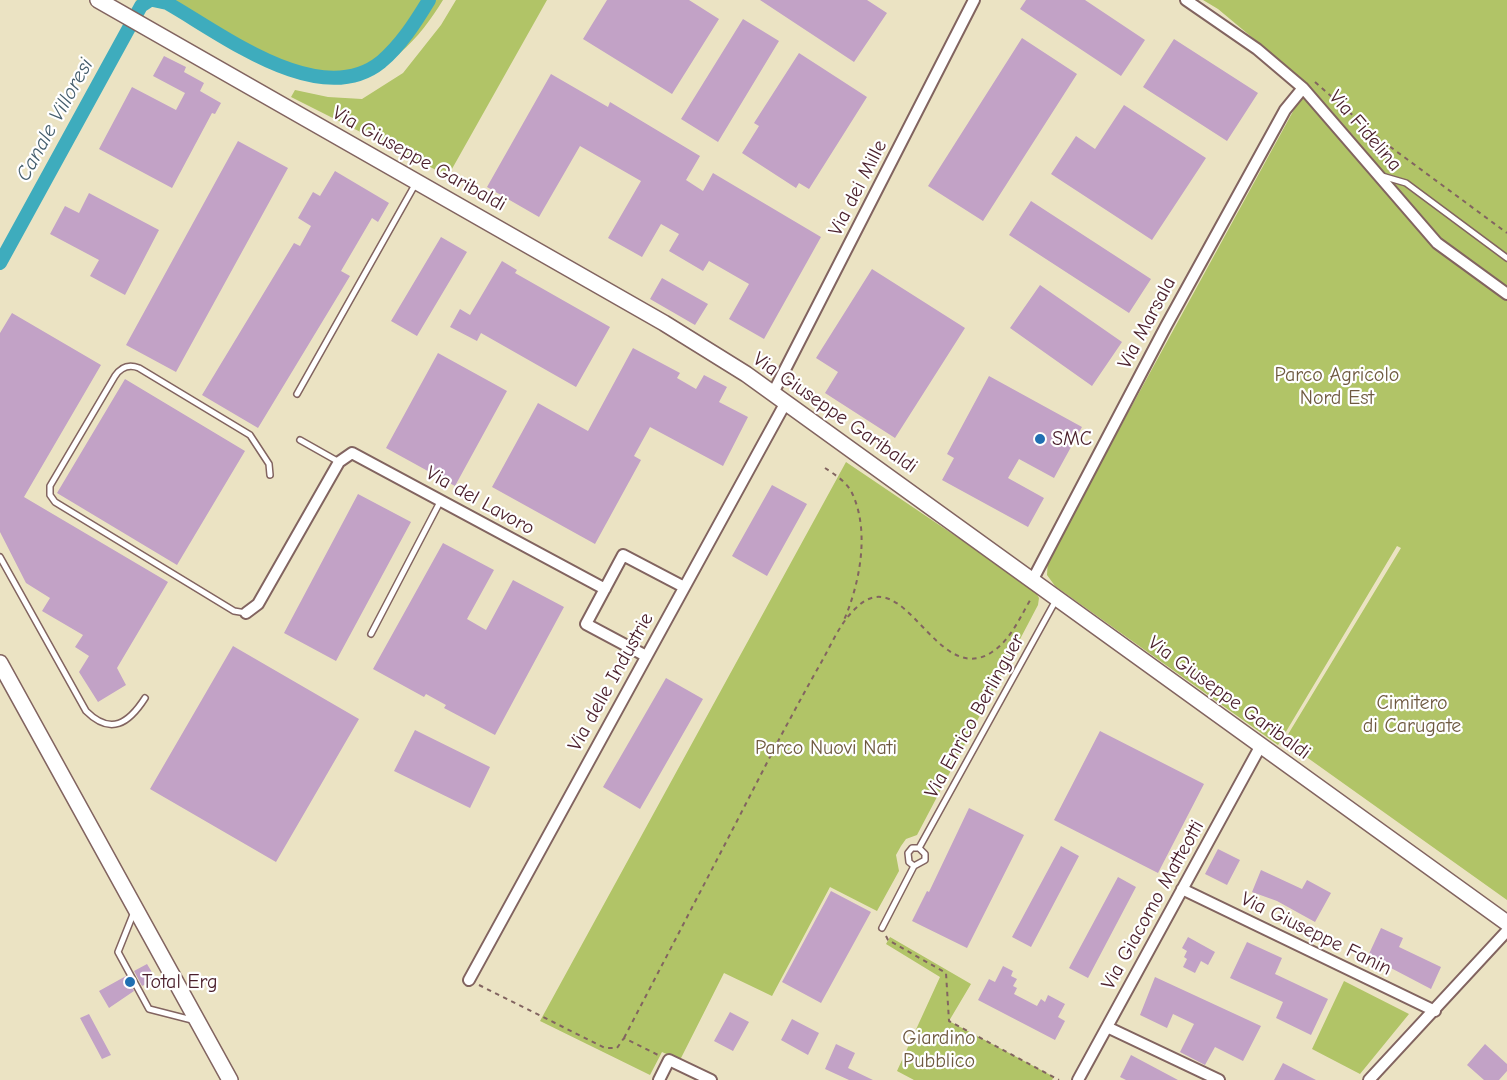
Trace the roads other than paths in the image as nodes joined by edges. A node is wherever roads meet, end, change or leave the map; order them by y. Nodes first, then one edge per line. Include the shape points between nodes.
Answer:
1 (98, 0) edge
2 (974, 0) edge
3 (1186, 0) edge
4 (1303, 88) junction
5 (1381, 176) junction
6 (417, 182) junction
7 (1507, 258) edge
8 (1507, 294) edge
9 (297, 394) dead end
10 (780, 398) junction
11 (300, 440) dead end
12 (339, 462) junction
13 (270, 475) dead end
14 (441, 500) junction
15 (0, 557) edge
16 (1035, 583) junction
17 (684, 587) junction
18 (605, 589) junction
19 (1057, 599) junction
20 (246, 613) joint
21 (370, 634) dead end
22 (646, 656) junction
23 (0, 663) edge
24 (145, 698) dead end
25 (1260, 747) junction
26 (919, 848) junction
27 (914, 866) junction
28 (1182, 889) junction
29 (136, 908) junction
30 (1507, 923) edge
31 (882, 928) road end
32 (1507, 931) edge
33 (469, 980) road end
34 (1435, 1011) junction
35 (197, 1021) junction
36 (1107, 1027) junction
37 (230, 1080) edge
38 (659, 1080) edge
39 (711, 1080) edge
40 (1078, 1080) edge
41 (1219, 1080) edge
42 (1369, 1080) edge

1 - 6 street, Via Giuseppe Garibaldi
2 - 10 street, Via dei Mille
3 - 4 street, Via Fidelina via 1257,49
4 - 5 street, Via Fidelina
4 - 16 street, Via Marsala via 1285,110 1166,326
5 - 7 lane via 1406,183
5 - 8 street, Via Fidelina via 1437,243
6 - 9 lane
6 - 10 street, Via Giuseppe Garibaldi via 664,323
10 - 16 street, Via Giuseppe Garibaldi
10 - 17 street, Via delle Industrie
11 - 12 lane
12 - 14 street, Via del Lavoro via 347,454 360,455
12 - 20 street via 258,604
13 - 20 lane via 269,464 250,435 139,368 129,366 115,376 51,486 50,495 55,502 234,611
14 - 18 street, Via del Lavoro
14 - 21 lane
15 - 24 lane via 93,718 110,724 125,721
16 - 19 street, Via Giuseppe Garibaldi
17 - 18 street via 623,555
17 - 22 street, Via delle Industrie
18 - 22 street via 586,624
19 - 25 street, Via Giuseppe Garibaldi
19 - 26 lane, Via Enrico Berlinguer
22 - 33 street, Via delle Industrie
23 - 29 street
25 - 28 street, Via Giacomo Matteotti
25 - 30 street, Via Giuseppe Garibaldi
26 - 27 lane, Via Enrico Berlinguer via 925,860
26 - 27 lane, Via Enrico Berlinguer via 908,853
27 - 31 lane, Via Enrico Berlinguer
28 - 34 street, Via Giuseppe Fanin
28 - 36 street, Via Giacomo Matteotti
29 - 35 street
29 - 35 lane via 118,952 149,1009
32 - 34 street
34 - 42 street
35 - 37 street
36 - 40 street, Via Giacomo Matteotti
36 - 41 street
38 - 39 street via 669,1060

